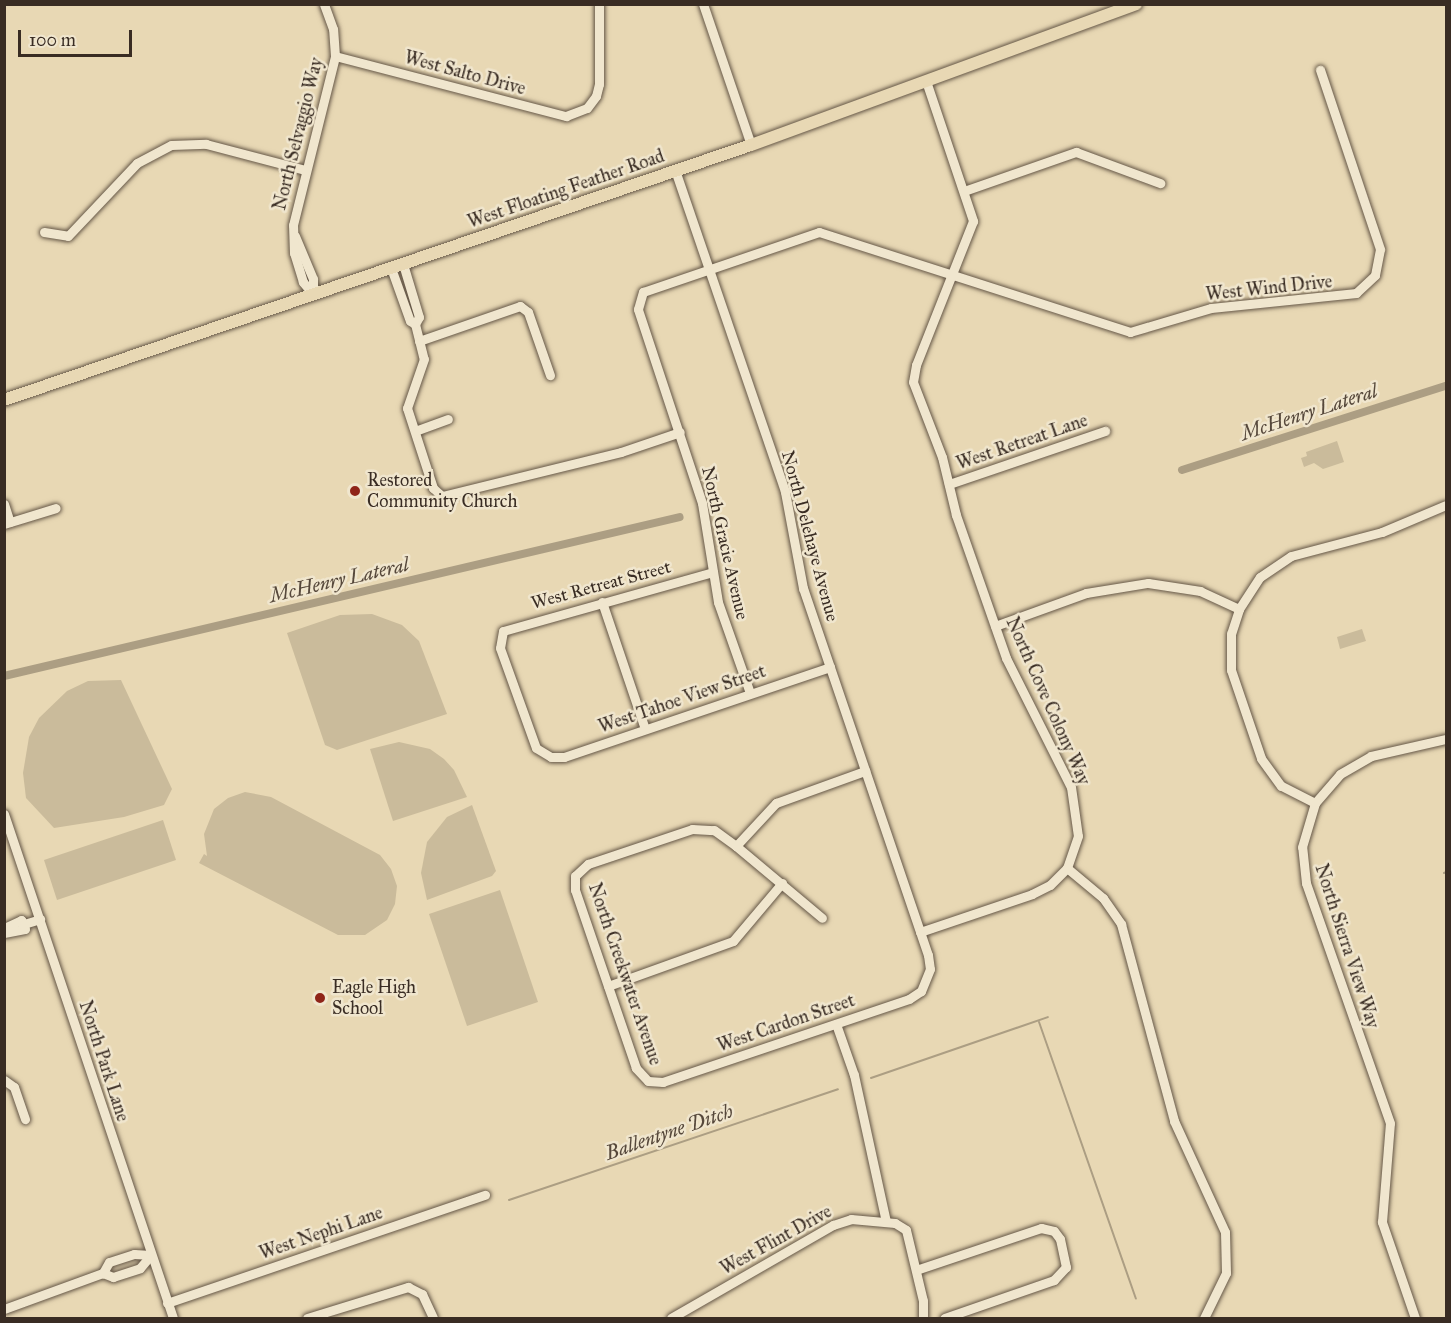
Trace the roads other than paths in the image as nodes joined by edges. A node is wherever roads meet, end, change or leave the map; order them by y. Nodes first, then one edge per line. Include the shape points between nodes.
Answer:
1 (324, 4) edge
2 (599, 4) edge
3 (703, 4) edge
4 (1136, 4) edge
5 (335, 56) junction
6 (1320, 69) dead end
7 (926, 81) junction
8 (751, 145) junction
9 (305, 170) junction
10 (675, 170) junction
11 (1160, 183) dead end
12 (964, 191) junction
13 (44, 232) dead end
14 (397, 266) junction
15 (708, 268) junction
16 (954, 274) junction
17 (313, 294) junction
18 (639, 297) joint
19 (419, 341) junction
20 (550, 375) dead end
21 (4, 400) edge
22 (448, 419) dead end
23 (415, 431) junction
24 (1105, 431) dead end
25 (680, 432) junction
26 (949, 484) junction
27 (4, 504) edge
28 (1446, 505) edge
29 (56, 508) dead end
30 (8, 523) edge
31 (712, 572) junction
32 (602, 602) junction
33 (1239, 609) junction
34 (995, 626) junction
35 (830, 667) junction
36 (750, 693) junction
37 (645, 729) junction
38 (1446, 739) edge
39 (545, 755) joint
40 (865, 771) junction
41 (1315, 803) junction
42 (4, 814) edge
43 (736, 846) junction
44 (1067, 868) junction
45 (782, 883) junction
46 (822, 918) dead end
47 (40, 919) junction
48 (24, 924) junction
49 (4, 928) edge
50 (920, 932) junction
51 (4, 933) edge
52 (928, 980) joint
53 (608, 986) junction
54 (836, 1024) junction
55 (4, 1080) edge
56 (648, 1081) joint
57 (25, 1119) dead end
58 (485, 1195) dead end
59 (886, 1222) junction
60 (151, 1255) junction
61 (916, 1270) junction
62 (103, 1273) junction
63 (167, 1303) junction
64 (4, 1309) edge
65 (173, 1318) edge
66 (307, 1318) edge
67 (433, 1318) edge
68 (671, 1318) edge
69 (923, 1318) edge
70 (944, 1318) edge
71 (1204, 1318) edge
72 (1415, 1318) edge

1 - 5 street, North Selvaggio Way via 333,28
2 - 5 street, West Salto Drive via 599,84 587,108 566,116
3 - 8 street
4 - 7 main road, West Floating Feather Road
5 - 9 street, North Selvaggio Way
6 - 16 street, West Wind Drive via 1378,241 1380,258 1375,275 1364,289 1340,298 1211,308 1130,332
7 - 8 main road, West Floating Feather Road
7 - 12 street, North Cove Colony Way
8 - 10 main road, West Floating Feather Road
9 - 13 street via 206,144 171,145 137,163 68,236
9 - 17 street, North Selvaggio Way via 294,211 294,253 303,282
10 - 14 main road, West Floating Feather Road
10 - 15 street, North Delehaye Avenue
11 - 12 street via 1076,152
12 - 16 street, North Cove Colony Way via 973,229
14 - 17 main road, West Floating Feather Road
14 - 19 street via 418,317 415,324
15 - 16 street, West Wind Drive via 819,232
15 - 18 street, West Wind Drive via 647,288
15 - 35 street, North Delehaye Avenue via 785,492 803,588
16 - 26 street, North Cove Colony Way via 913,374 915,391 934,434
17 - 21 main road, West Floating Feather Road
18 - 25 street, North Gracie Avenue via 638,309
19 - 20 street via 520,306 525,308
19 - 23 street via 424,359 407,408
22 - 23 street
23 - 25 street via 433,488 442,496 621,452
24 - 26 street, West Retreat Lane
25 - 31 street, North Gracie Avenue via 702,503
26 - 34 street, North Cove Colony Way
27 - 30 street
28 - 33 street via 1382,532 1291,556 1260,577
29 - 30 street
31 - 32 street, West Retreat Street
31 - 36 street, North Gracie Avenue
32 - 37 street
32 - 39 street, West Retreat Street via 512,626 501,636 500,648 532,742
33 - 34 street via 1200,591 1148,583 1086,593
33 - 41 street via 1231,634 1231,669 1260,758 1281,786
34 - 44 street, North Cove Colony Way via 1010,666 1074,795 1078,836
35 - 36 street, West Tahoe View Street
35 - 40 street, North Delehaye Avenue
36 - 37 street, West Tahoe View Street
37 - 39 street, West Tahoe View Street via 564,757
38 - 41 street, North Sierra View Way via 1363,760 1333,780
40 - 43 street via 776,803
40 - 50 street, North Delehaye Avenue
41 - 72 street, North Sierra View Way via 1303,838 1304,874 1390,1123 1382,1222
42 - 47 street, North Park Lane
43 - 45 street
43 - 53 street, North Creekwater Avenue via 714,830 692,829 588,864 575,876 575,890
44 - 50 street via 1050,885 1032,894
44 - 71 street via 1103,898 1121,924 1174,1121 1225,1232 1226,1273
45 - 46 street
45 - 53 street via 733,941
47 - 48 street
47 - 60 street, North Park Lane
48 - 49 street via 21,920
48 - 51 street via 25,929
50 - 52 street, North Delehaye Avenue via 930,969
52 - 54 street, West Cardon Street via 909,999
53 - 56 street, North Creekwater Avenue via 636,1068
54 - 56 street, West Cardon Street via 663,1082
54 - 59 street via 854,1076
55 - 57 street via 14,1087
58 - 63 street, West Nephi Lane
59 - 61 street, West Flint Drive via 903,1227
59 - 68 street, West Flint Drive via 843,1221
60 - 62 street via 134,1254 109,1263
60 - 62 street via 140,1268 113,1277
60 - 63 street, North Park Lane
61 - 69 street
61 - 70 street via 1047,1228 1060,1239 1066,1257 1062,1273 1054,1280
62 - 64 street
63 - 65 street, North Park Lane
66 - 67 street via 398,1287 415,1290 427,1301

